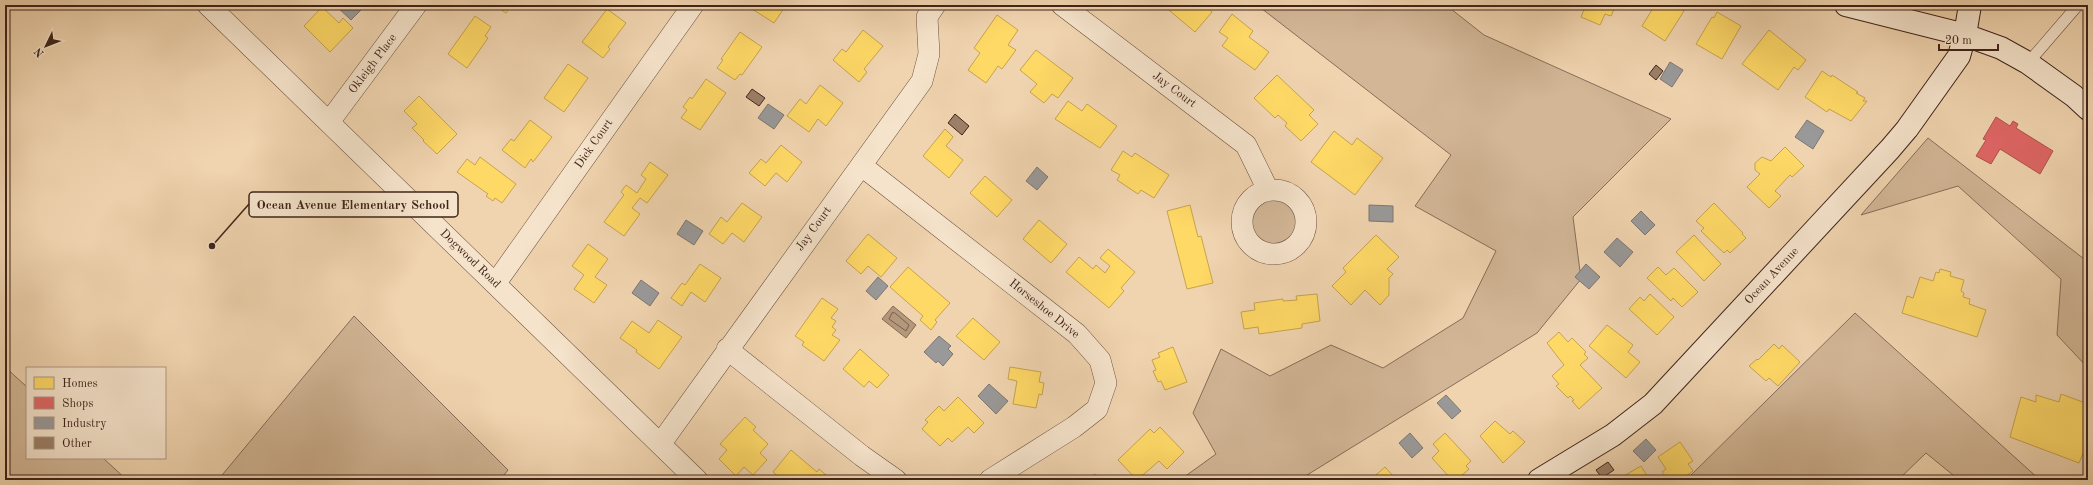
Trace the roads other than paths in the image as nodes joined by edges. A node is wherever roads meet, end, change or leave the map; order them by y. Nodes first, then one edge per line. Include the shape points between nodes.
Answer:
1 (208, 5) edge
2 (416, 5) edge
3 (693, 5) edge
4 (935, 5) edge
5 (1062, 5) edge
6 (1846, 5) edge
7 (1970, 5) edge
8 (2078, 5) edge
9 (1965, 35) junction
10 (2028, 63) junction
11 (2088, 109) edge
12 (329, 122) junction
13 (862, 166) junction
14 (1268, 190) dead end
15 (495, 284) junction
16 (727, 350) junction
17 (661, 443) junction
18 (697, 480) edge
19 (896, 480) edge
20 (990, 480) edge
21 (1539, 480) edge

1 - 12 street, Dogwood Road
2 - 12 street, Okleigh Place
3 - 15 street, Dick Court
4 - 13 street, Jay Court via 927,16 929,54 922,81
5 - 14 street, Jay Court via 1246,145
6 - 9 main road
7 - 9 main road, Ocean Avenue
8 - 10 lane
9 - 10 main road via 2001,48
9 - 21 main road, Ocean Avenue via 1959,56 1907,129 1653,404 1613,435
10 - 11 main road
12 - 15 street, Dogwood Road
13 - 16 street, Jay Court
13 - 20 street, Horseshoe Drive via 1077,334 1100,360 1106,383 1097,409 1074,427
15 - 17 street, Dogwood Road
16 - 17 street, Jay Court
16 - 19 street
17 - 18 street, Dogwood Road

